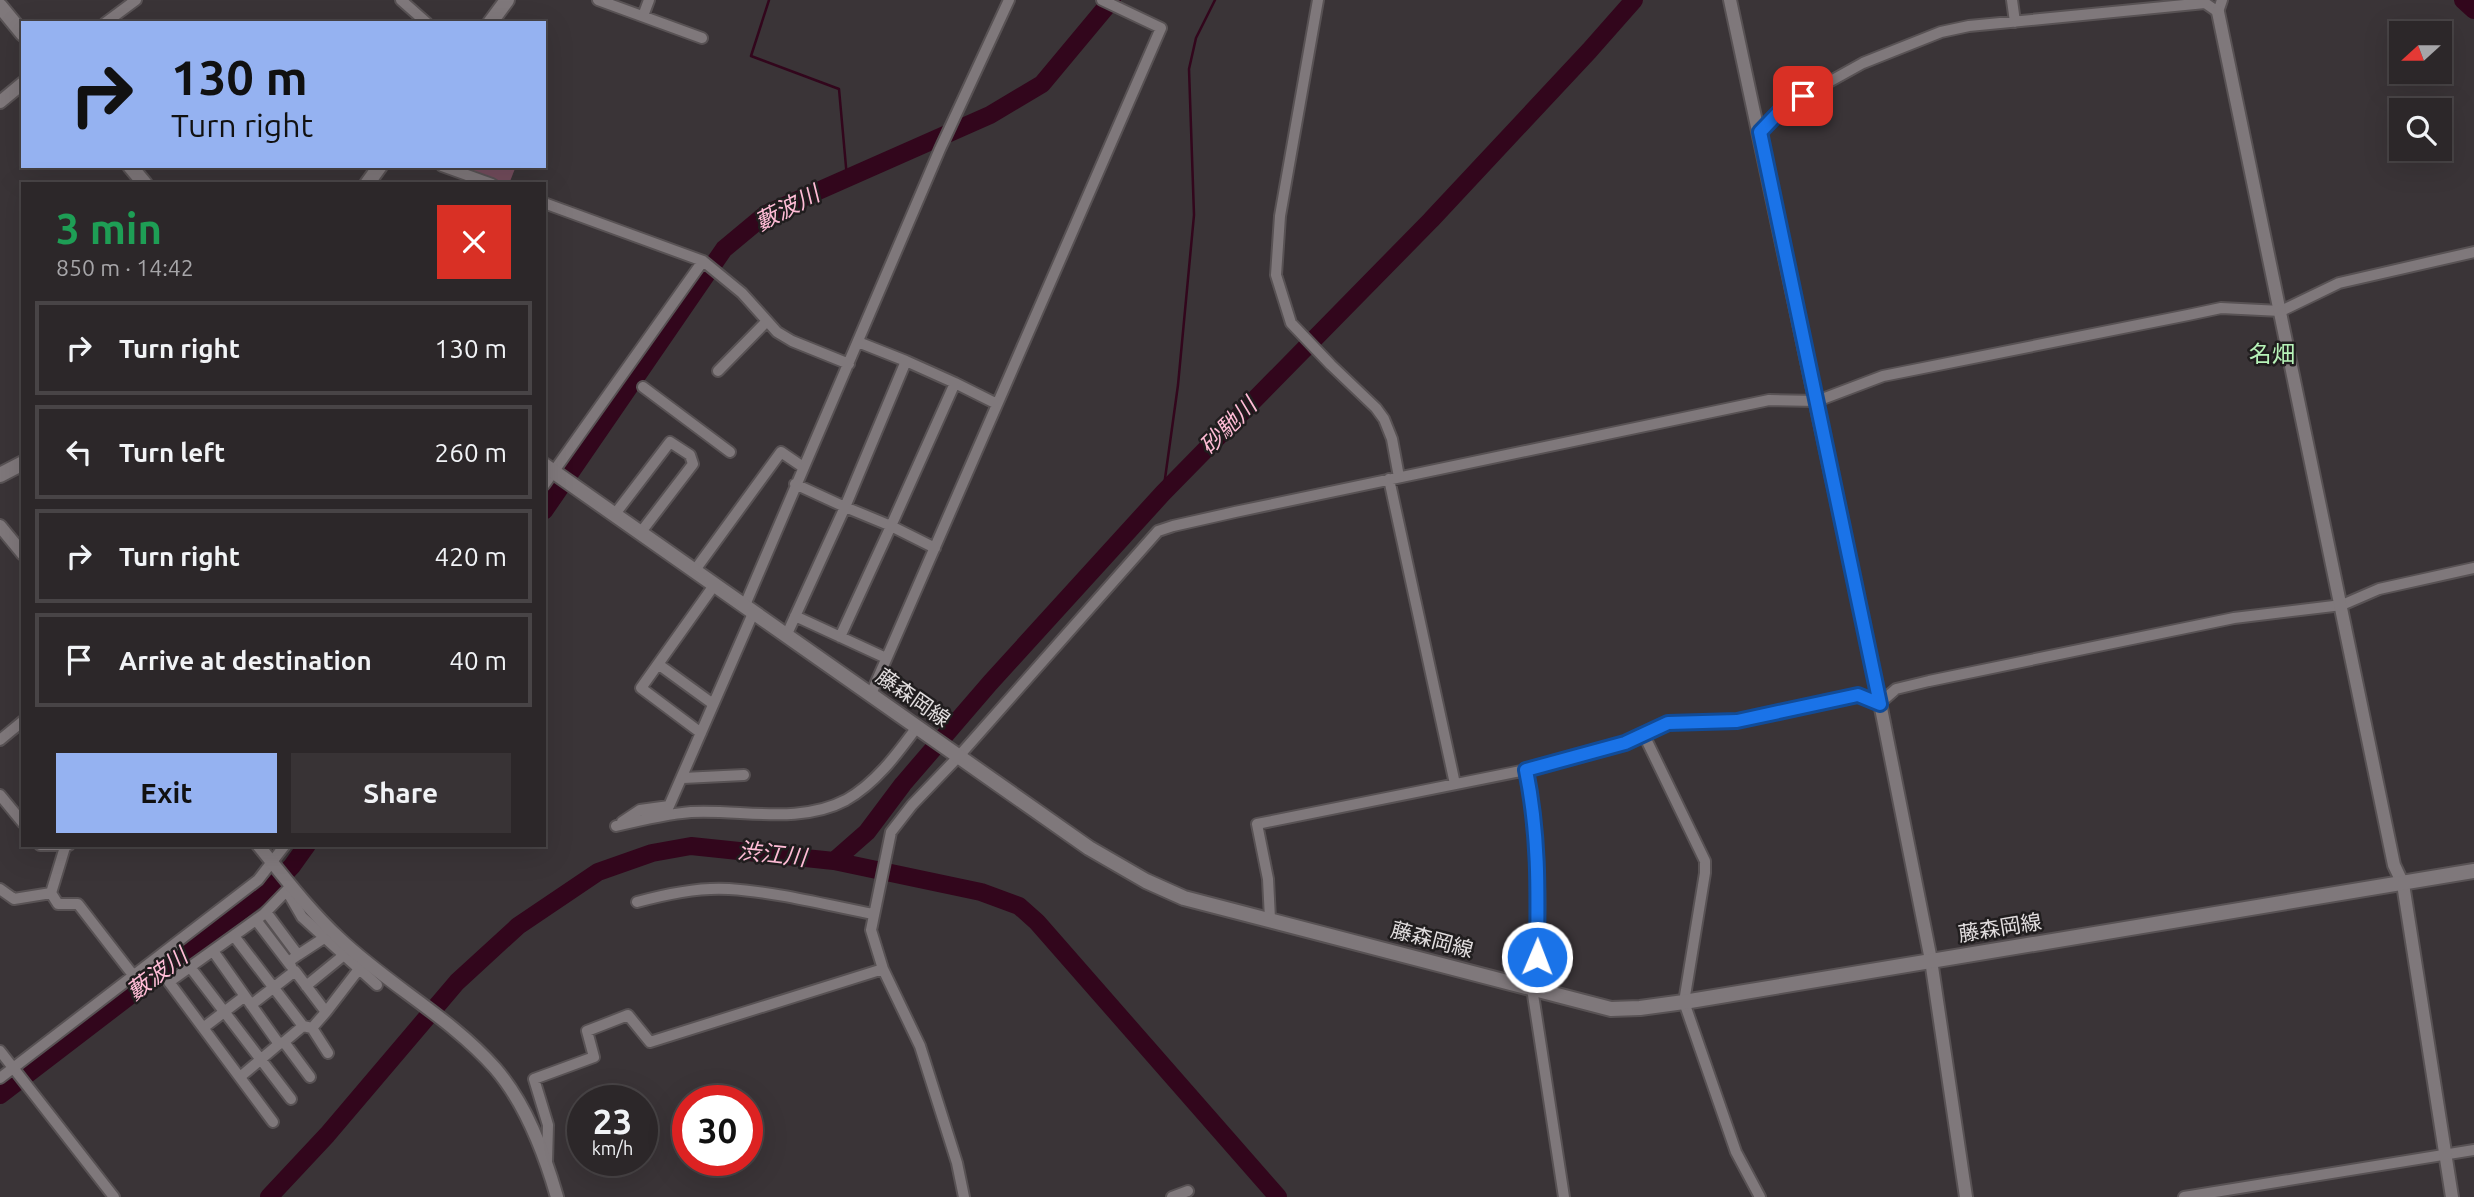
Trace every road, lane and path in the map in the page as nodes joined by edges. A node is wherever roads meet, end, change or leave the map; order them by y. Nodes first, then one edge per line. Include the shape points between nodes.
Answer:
1 (136, 0) edge
2 (401, 0) edge
3 (507, 0) edge
4 (598, 0) edge
5 (649, 0) edge
6 (1009, 0) edge
7 (1102, 0) edge
8 (1318, 0) edge
9 (1730, 0) edge
10 (2012, 0) edge
11 (0, 6) edge
12 (2220, 6) edge
13 (643, 16) junction
14 (108, 21) edge
15 (425, 21) edge
16 (491, 21) edge
17 (2015, 22) junction
18 (21, 32) edge
19 (702, 38) dead end
20 (21, 85) edge
21 (0, 102) edge
22 (1760, 132) junction
23 (132, 168) edge
24 (445, 168) edge
25 (463, 179) edge
26 (143, 182) edge
27 (480, 182) edge
28 (546, 204) edge
29 (2474, 252) edge
30 (703, 261) junction
31 (2281, 311) junction
32 (767, 321) junction
33 (858, 342) junction
34 (906, 361) junction
35 (849, 364) junction
36 (718, 371) dead end
37 (955, 383) junction
38 (643, 387) dead end
39 (1817, 401) junction
40 (997, 404) junction
41 (730, 452) dead end
42 (21, 464) edge
43 (803, 467) junction
44 (549, 468) edge
45 (0, 475) edge
46 (1394, 478) junction
47 (795, 484) junction
48 (845, 507) junction
49 (615, 514) junction
50 (0, 526) edge
51 (891, 526) junction
52 (641, 532) junction
53 (935, 548) junction
54 (21, 552) edge
55 (2474, 568) edge
56 (695, 570) junction
57 (715, 584) junction
58 (2342, 605) junction
59 (749, 608) junction
60 (795, 616) junction
61 (787, 635) junction
62 (840, 637) junction
63 (886, 658) junction
64 (658, 664) junction
65 (871, 694) junction
66 (713, 704) junction
67 (1880, 704) junction
68 (21, 723) edge
69 (917, 727) junction
70 (701, 733) junction
71 (1643, 733) junction
72 (0, 740) edge
73 (959, 756) junction
74 (1526, 770) junction
75 (744, 775) dead end
76 (683, 778) junction
77 (1455, 784) junction
78 (0, 795) edge
79 (21, 821) edge
80 (67, 847) edge
81 (260, 847) edge
82 (284, 847) edge
83 (274, 866) junction
84 (2474, 871) edge
85 (2403, 884) junction
86 (289, 887) junction
87 (0, 890) edge
88 (51, 893) junction
89 (638, 902) dead end
90 (266, 912) junction
91 (873, 914) junction
92 (1270, 919) junction
93 (257, 920) junction
94 (234, 936) junction
95 (324, 938) junction
96 (213, 951) junction
97 (344, 956) junction
98 (1931, 960) junction
99 (294, 963) junction
100 (190, 967) junction
101 (359, 969) junction
102 (883, 969) junction
103 (133, 975) junction
104 (377, 985) dead end
105 (306, 986) junction
106 (1532, 988) junction
107 (272, 989) junction
108 (248, 1000) junction
109 (1684, 1002) junction
110 (224, 1012) junction
111 (326, 1012) junction
112 (203, 1027) junction
113 (308, 1027) junction
114 (281, 1043) junction
115 (0, 1051) edge
116 (328, 1053) dead end
117 (260, 1059) junction
118 (15, 1069) junction
119 (240, 1077) junction
120 (310, 1077) dead end
121 (0, 1078) edge
122 (291, 1099) dead end
123 (273, 1122) dead end
124 (2474, 1150) edge
125 (2445, 1154) junction
126 (547, 1162) junction
127 (1188, 1191) dead end
128 (114, 1197) edge
129 (557, 1197) edge
130 (964, 1197) edge
131 (1172, 1197) edge
132 (1564, 1197) edge
133 (1760, 1197) edge
134 (1966, 1197) edge
135 (2183, 1197) edge
136 (2452, 1197) edge

1 - 14 street
2 - 15 street
3 - 16 main road
4 - 13 street
5 - 13 street
6 - 33 street
7 - 40 street via 1161,28
8 - 46 street via 1280,216 1276,275 1292,323 1384,419 1392,439
9 - 22 street
10 - 17 street
11 - 18 main road
12 - 17 street via 2205,3
12 - 31 street
13 - 19 street
17 - 22 street via 1941,32 1863,63 1784,107
20 - 21 street
22 - 39 street
23 - 26 main road
24 - 25 street
25 - 27 street
28 - 30 street
29 - 31 street via 2339,283
30 - 32 street
30 - 44 street
31 - 39 street via 2221,308 1883,376
31 - 58 street
32 - 35 street via 792,341
32 - 36 street
33 - 34 street
33 - 35 street
34 - 37 street
34 - 48 street
35 - 43 street
37 - 40 street
37 - 51 street
38 - 41 street
39 - 46 street via 1769,400
39 - 67 street
40 - 53 street
42 - 45 main road
43 - 47 street
43 - 56 street via 781,452
44 - 49 main road, 藤森岡線
46 - 73 street via 1158,531
46 - 77 street
47 - 48 street
47 - 59 street
48 - 51 street
48 - 60 street
49 - 52 main road, 藤森岡線
49 - 52 street via 670,442 690,455 692,464
50 - 54 street
51 - 53 street
51 - 62 street
52 - 56 main road, 藤森岡線
53 - 63 street
55 - 58 street via 2379,589
56 - 57 main road, 藤森岡線
57 - 59 main road, 藤森岡線
57 - 64 street
58 - 67 street via 2234,618 1929,681 1896,689
58 - 85 street via 2394,865
59 - 61 main road, 藤森岡線
59 - 66 street
60 - 61 street
60 - 62 street
61 - 65 main road, 藤森岡線
62 - 63 street
63 - 65 street
64 - 66 street
64 - 70 street via 641,688
65 - 69 main road, 藤森岡線
66 - 70 street
67 - 71 street via 1858,695 1737,721 1668,723
67 - 98 street
68 - 72 street
69 - 73 main road, 藤森岡線
69 - 76 street via 870,783 845,801 813,811 692,812 616,826 640,810 669,806
70 - 76 street
71 - 74 street via 1625,743
71 - 109 street via 1705,861
73 - 91 street via 891,832
73 - 92 main road, 藤森岡線 via 1089,848 1146,881 1185,898
74 - 77 street
74 - 106 street via 1538,867
75 - 76 street
77 - 92 street via 1256,824 1268,879
78 - 79 street
80 - 88 street
81 - 83 street
82 - 83 street
83 - 86 street
83 - 103 street
84 - 85 main road, 藤森岡線
85 - 98 main road, 藤森岡線
85 - 125 street
86 - 90 street
86 - 95 street via 302,917
86 - 126 street via 340,939 466,1040 495,1069 520,1104
87 - 88 street via 14,899
88 - 103 street via 58,904 78,905
89 - 91 street via 726,888
90 - 93 street
90 - 99 street
91 - 102 street via 871,930
92 - 106 main road, 藤森岡線
93 - 94 street
93 - 99 street
94 - 96 street
94 - 107 street
95 - 97 street
95 - 99 street
96 - 100 street
96 - 108 street
97 - 101 street
97 - 105 street
98 - 109 main road, 藤森岡線
98 - 134 street
99 - 105 street
99 - 107 street
100 - 110 street
100 - 112 street via 169,982
101 - 104 street
101 - 111 street
102 - 126 street via 650,1042 628,1015 587,1031 594,1057 534,1079 548,1125
102 - 130 street via 920,1046
103 - 118 street
105 - 111 street
106 - 109 main road, 藤森岡線 via 1611,1009
106 - 132 street
107 - 108 street
107 - 113 street
108 - 110 street
108 - 114 street
109 - 133 street via 1736,1152
110 - 112 street
110 - 117 street
111 - 113 street
112 - 119 street
113 - 114 street
113 - 116 street
114 - 117 street
114 - 120 street
115 - 118 street
117 - 119 street
117 - 122 street
118 - 121 street
118 - 128 street
119 - 123 street
124 - 125 street
125 - 135 street
125 - 136 street
126 - 129 street
127 - 131 street

